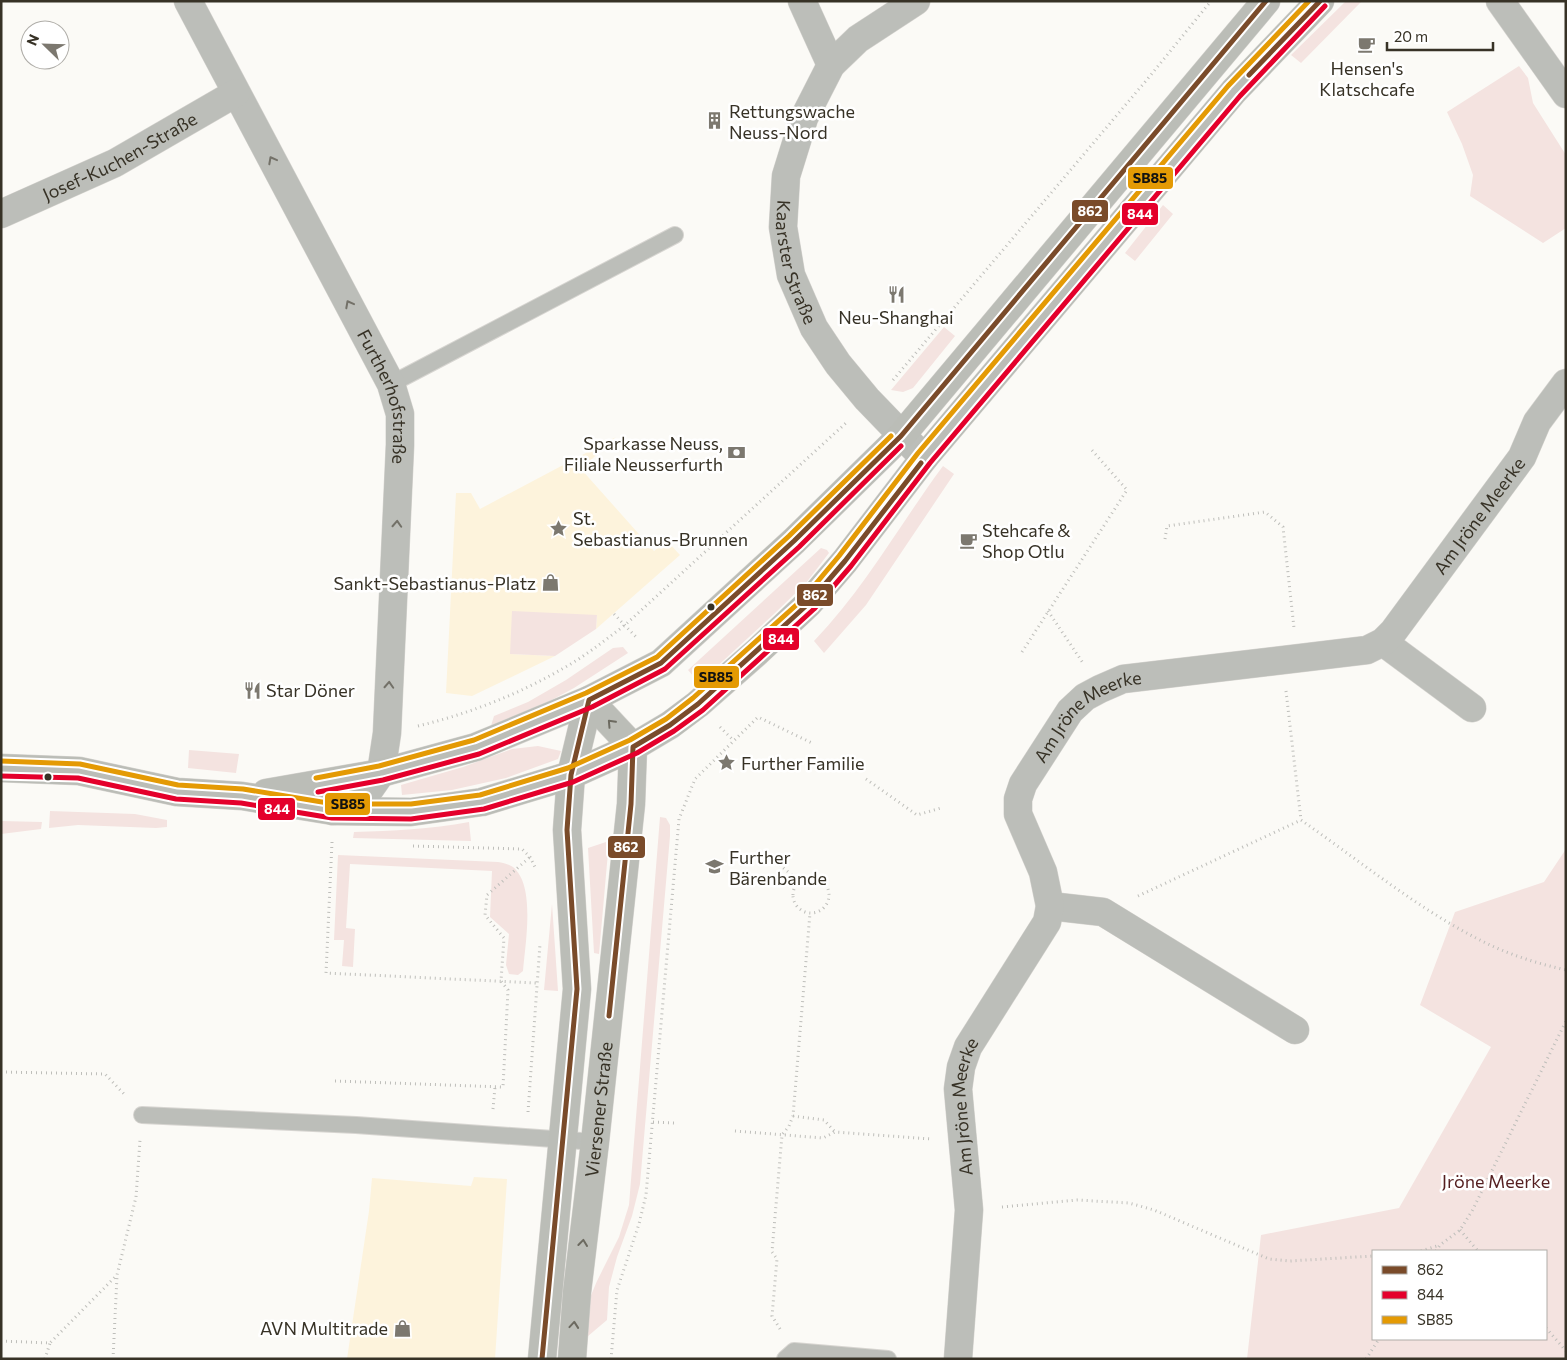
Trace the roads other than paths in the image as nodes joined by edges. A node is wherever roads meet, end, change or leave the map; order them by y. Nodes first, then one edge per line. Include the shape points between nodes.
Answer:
1 (188, 1) edge
2 (802, 1) edge
3 (916, 1) edge
4 (1266, 1) edge
5 (1320, 1) edge
6 (1500, 1) edge
7 (831, 65) junction
8 (236, 93) junction
9 (1566, 94) edge
10 (1, 214) edge
11 (676, 235) dead end
12 (1566, 383) edge
13 (392, 384) junction
14 (902, 436) junction
15 (924, 458) junction
16 (1383, 642) junction
17 (589, 700) junction
18 (1472, 708) dead end
19 (633, 747) junction
20 (1, 768) edge
21 (381, 773) junction
22 (571, 775) junction
23 (242, 796) junction
24 (333, 811) junction
25 (1050, 906) junction
26 (1295, 1030) dead end
27 (142, 1115) road end
28 (563, 1139) junction
29 (595, 1142) junction
30 (790, 1355) edge
31 (542, 1359) edge
32 (572, 1359) edge
33 (888, 1359) edge
34 (958, 1359) edge

1 - 8 street, Furtherhofstraße
2 - 7 street
3 - 7 street, Kaarster Straße via 858,39
4 - 14 main road
5 - 15 main road via 1234,91
6 - 9 street
7 - 14 street, Kaarster Straße via 804,118 786,176 783,228 791,275 814,328 838,364
8 - 10 street, Josef-Kuchen-Straße via 115,163
13 -> 8 street, Furtherhofstraße
11 - 13 lane
12 - 16 street, Am Jröne Meerke via 1537,422 1522,457
21 -> 13 street, Furtherhofstraße via 387,733 400,445 400,414
14 - 15 street, Kaarster Straße
14 - 17 main road via 661,663
15 - 19 main road via 808,604 698,704
16 - 18 street
16 - 25 street, Am Jröne Meerke via 1367,650 1123,679 1085,697 1070,711 1023,784 1018,799 1018,814 1043,872
19 -> 17 main road
17 - 21 main road via 476,747
17 - 22 main road, Viersener Straße
19 - 22 main road
19 - 29 main road, Viersener Straße via 631,804
20 - 23 main road via 79,771 177,792
21 - 23 main road
21 - 24 street, Furtherhofstraße via 365,796
22 - 24 main road via 482,802 411,812
22 - 28 main road, Viersener Straße via 567,830 577,989
23 - 24 main road
25 - 26 street via 1103,912
25 - 34 street, Am Jröne Meerke via 1047,922 968,1047 961,1067 958,1089 969,1210
27 - 28 lane
28 - 29 lane
28 - 31 main road, Viersener Straße
32 -> 29 main road, Viersener Straße
30 - 33 lane

